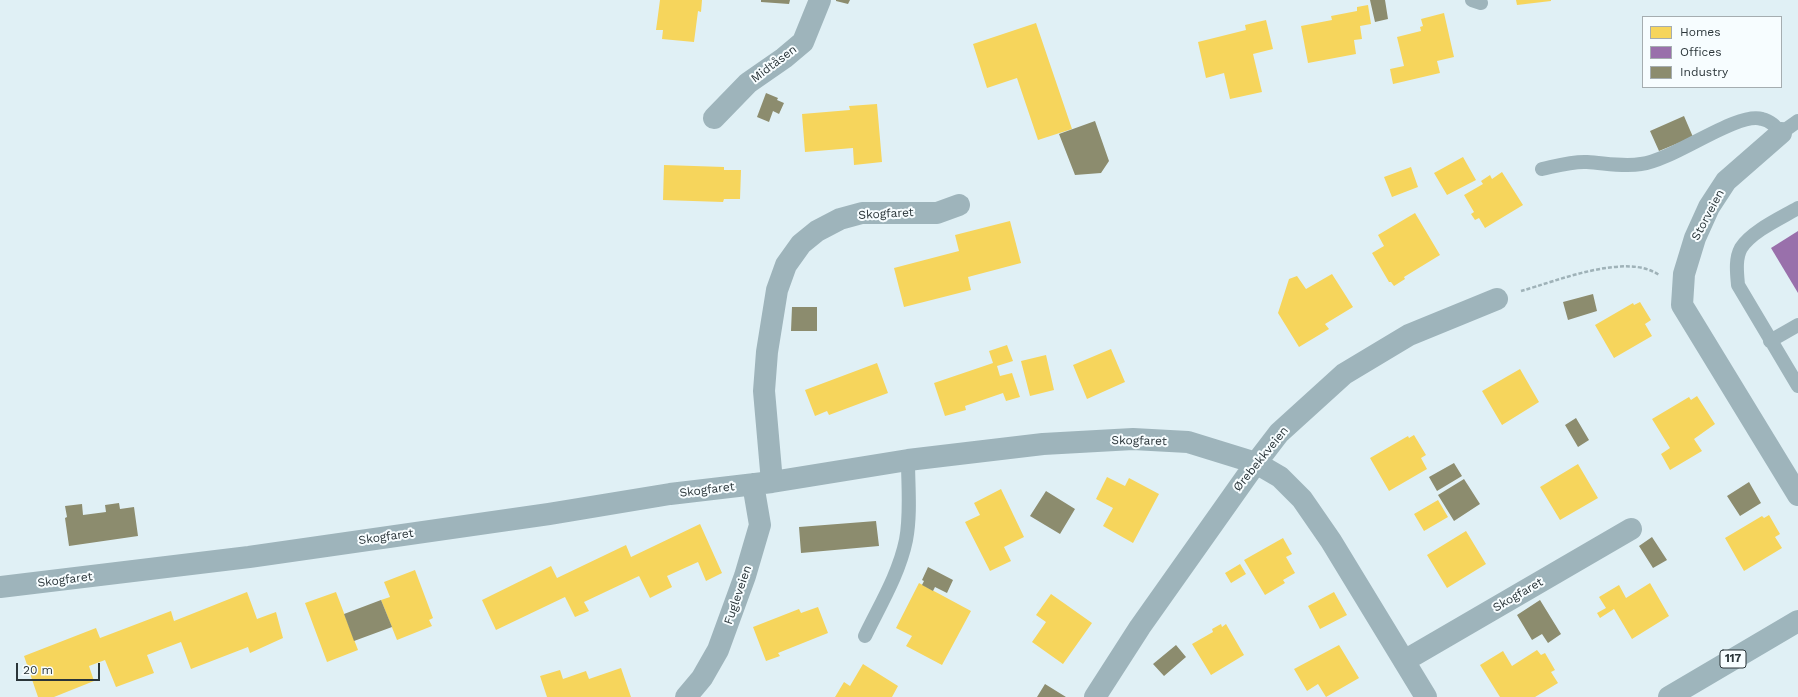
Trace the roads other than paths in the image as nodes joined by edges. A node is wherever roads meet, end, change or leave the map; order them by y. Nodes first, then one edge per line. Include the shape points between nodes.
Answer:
1 (820, 0) edge
2 (714, 118) dead end
3 (1790, 127) edge
4 (1542, 169) dead end
5 (959, 205) dead end
6 (1798, 208) edge
7 (1497, 299) road end
8 (1798, 325) edge
9 (1770, 341) junction
10 (1798, 386) edge
11 (908, 460) junction
12 (1256, 463) junction
13 (763, 483) junction
14 (1797, 490) edge
15 (1631, 529) dead end
16 (0, 587) edge
17 (1798, 621) edge
18 (865, 636) dead end
19 (1404, 661) junction
20 (686, 697) edge
21 (1095, 697) edge
22 (1426, 697) edge
23 (1669, 697) edge

1 - 2 street, Midtåsen via 803,42 748,83
3 - 4 lane, Storveien via 1760,118 1738,121 1686,148 1642,164 1586,162
3 - 14 street, Storveien via 1726,182 1709,207 1694,238 1684,274 1682,305
5 - 13 street, Skogfaret via 937,213 862,213 840,219 817,231 801,244 786,265 777,290 767,352
6 - 9 lane via 1758,232 1741,248 1736,268 1738,285
7 - 12 street, Ørebekkveien via 1409,335 1344,374 1279,434
8 - 9 lane
9 - 10 lane
11 - 12 street, Skogfaret via 1043,444 1133,439 1188,442
11 - 13 street, Skogfaret
11 - 18 lane via 906,539 892,581
12 - 19 street, Skogfaret via 1280,477 1302,499 1331,541
12 - 21 street, Ørebekkveien via 1140,627
13 - 16 street, Skogfaret via 670,494 250,557
13 - 20 street, Fugleveien via 760,525 745,576 718,650 702,678
15 - 19 street, Skogfaret
17 - 23 main road, 117
19 - 22 street, Skogfaret

